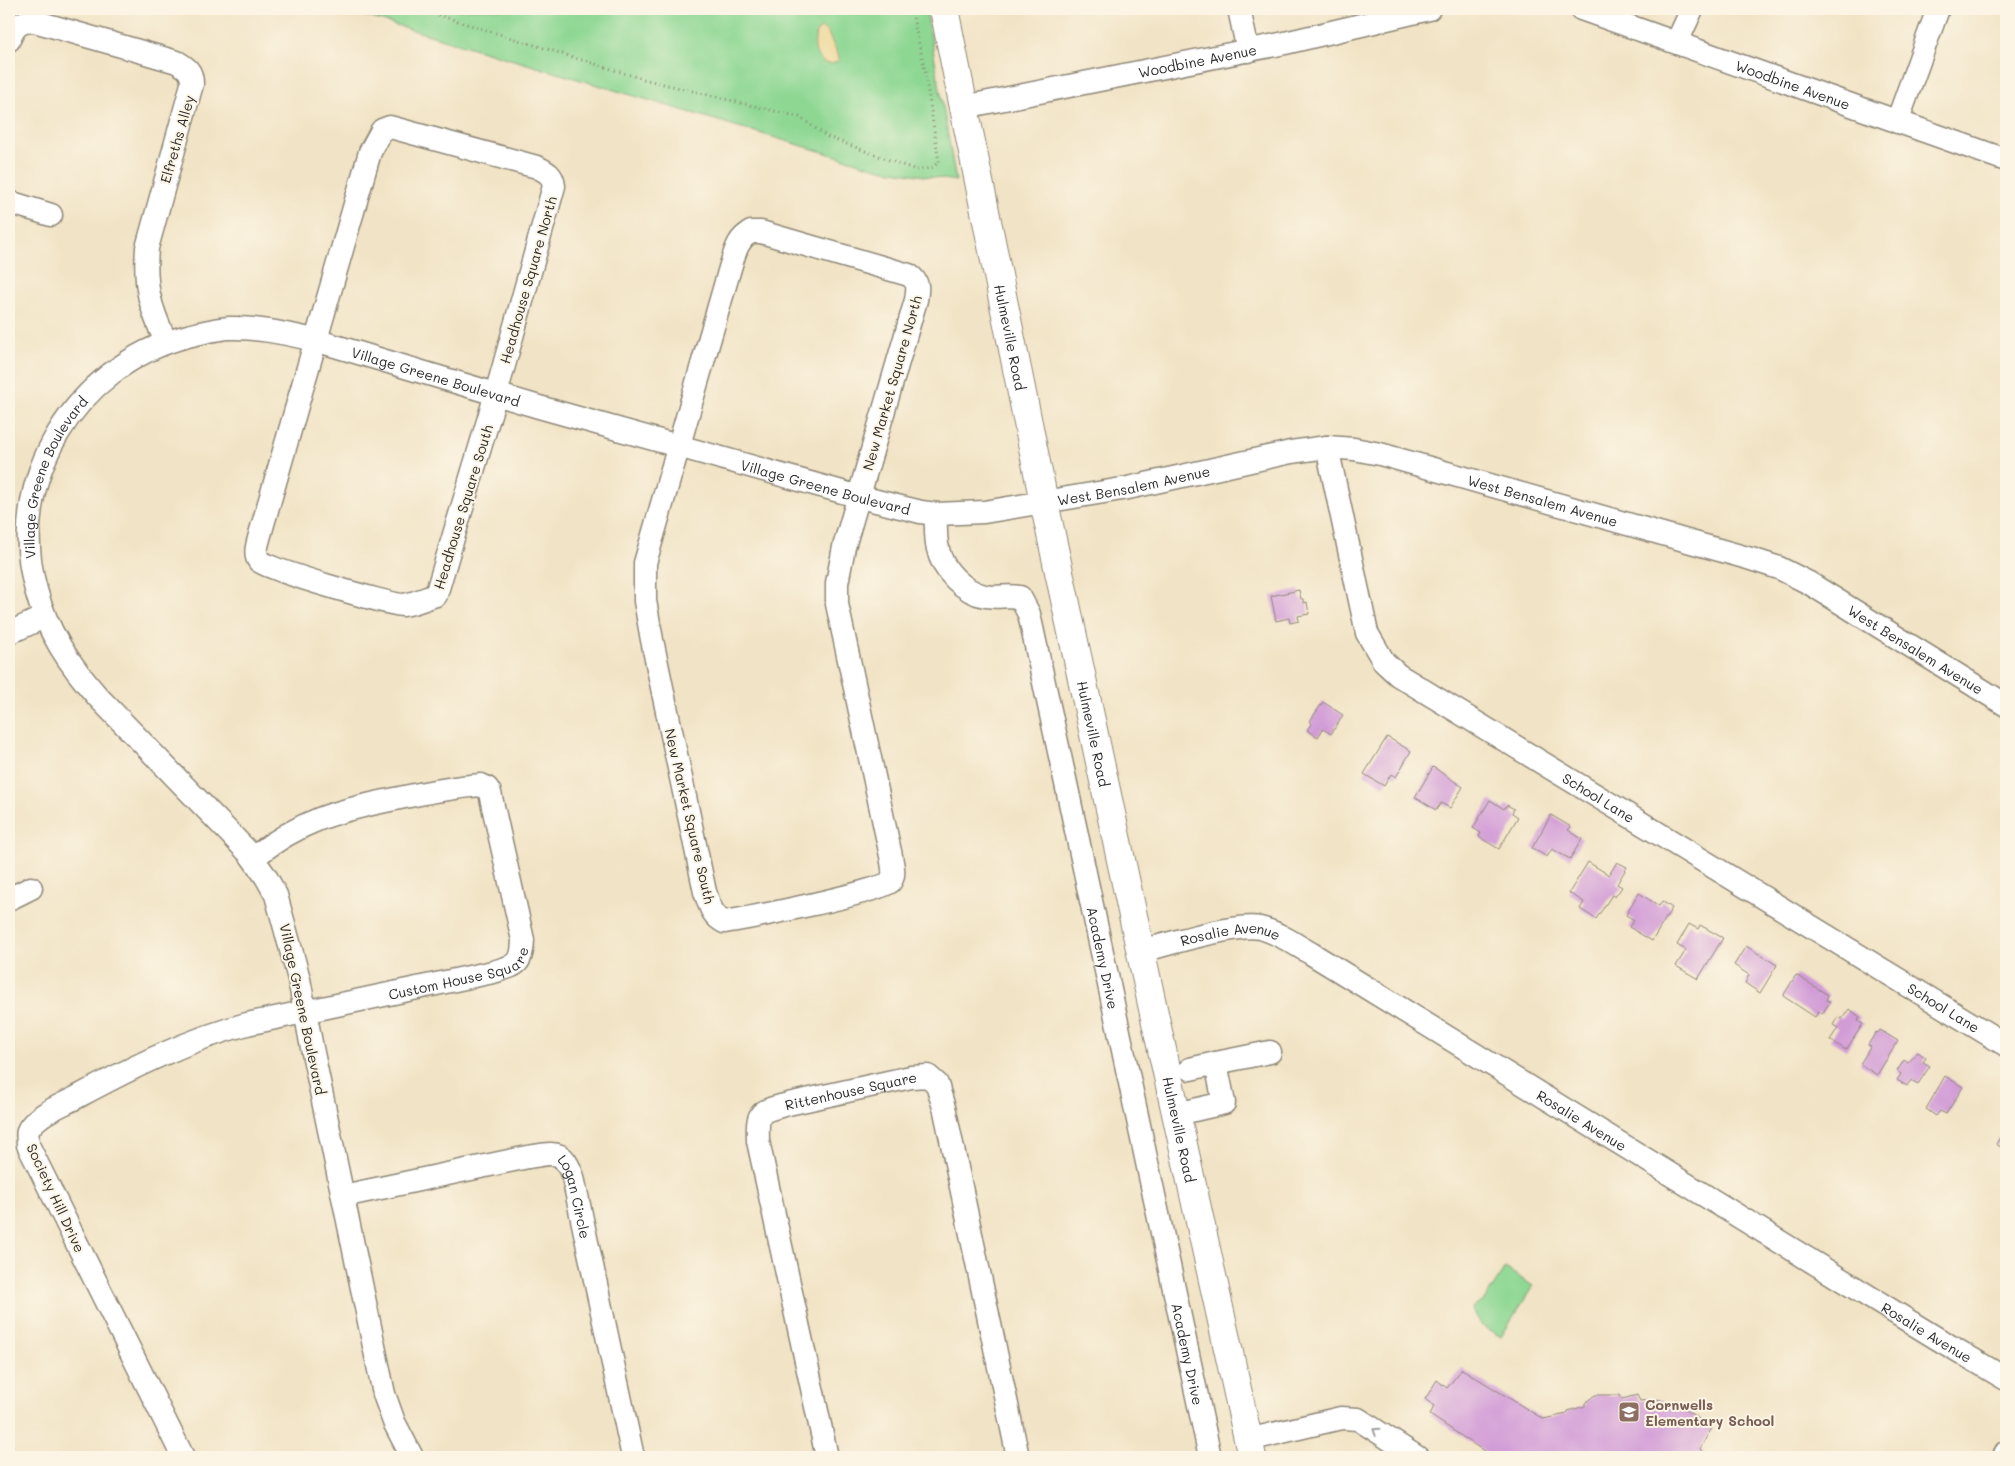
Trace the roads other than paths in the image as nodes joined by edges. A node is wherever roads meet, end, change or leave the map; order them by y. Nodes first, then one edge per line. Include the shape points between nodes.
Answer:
1 (944, 9) edge
2 (1239, 9) edge
3 (1429, 9) edge
4 (1581, 9) edge
5 (1692, 9) edge
6 (1938, 9) edge
7 (9, 40) edge
8 (1677, 42) junction
9 (1248, 51) junction
10 (964, 107) junction
11 (1897, 122) junction
12 (2006, 160) edge
13 (9, 202) edge
14 (51, 215) dead end
15 (315, 340) junction
16 (166, 342) junction
17 (496, 394) junction
18 (679, 445) junction
19 (1327, 447) junction
20 (860, 496) junction
21 (1044, 502) junction
22 (936, 514) junction
23 (44, 617) junction
24 (9, 633) edge
25 (2006, 705) edge
26 (252, 858) junction
27 (31, 888) dead end
28 (9, 899) edge
29 (1142, 951) junction
30 (306, 1012) junction
31 (2006, 1045) edge
32 (1270, 1052) dead end
33 (1216, 1063) junction
34 (1190, 1069) dead end
35 (1178, 1114) junction
36 (343, 1196) junction
37 (2006, 1379) edge
38 (1250, 1449) edge
39 (2006, 1452) edge
40 (183, 1457) edge
41 (412, 1457) edge
42 (633, 1457) edge
43 (827, 1457) edge
44 (1018, 1457) edge
45 (1210, 1457) edge
46 (1417, 1457) edge
47 (2004, 1457) edge

1 - 10 main road, Hulmeville Road
2 - 9 street
3 - 9 street, Woodbine Avenue
4 - 8 street, Woodbine Avenue
5 - 8 street
6 - 11 street
7 - 16 street, Elfreths Alley via 17,25 34,21 177,62 192,75 147,248 148,299
8 - 11 street, Woodbine Avenue
9 - 10 street, Woodbine Avenue
10 - 21 main road, Hulmeville Road
11 - 12 street, Woodbine Avenue
13 - 14 street
15 - 16 street, Village Greene Boulevard via 249,328 228,328
15 - 17 street, Village Greene Boulevard
15 - 17 street, Headhouse Square North via 370,152 382,130 398,128 537,167 553,178 554,186
15 - 17 street, Headhouse Square South via 256,550 258,560 284,573 403,605 436,596
16 - 23 street, Village Greene Boulevard via 113,372 92,389 74,410 44,460 35,490 28,538 35,589
17 - 18 street, Village Greene Boulevard
18 - 20 street, Village Greene Boulevard
18 - 20 street, New Market Square North via 738,244 751,232 761,232 908,276 918,286
18 - 20 street, New Market Square South via 645,563 645,601 705,892 711,911 724,922 862,892 888,884 894,873 837,604 839,566
19 - 21 street, West Bensalem Avenue
19 - 25 street, West Bensalem Avenue via 1380,454 1779,568 1809,583
19 - 31 street, School Lane via 1367,633 1384,662 1398,675
20 - 22 street, Village Greene Boulevard
21 - 22 street, Village Greene Boulevard via 984,512
21 - 29 main road, Hulmeville Road
22 - 45 street, Academy Drive via 938,551 943,564 957,580 982,595 1020,597 1028,614
23 - 24 street
23 - 26 street, Village Greene Boulevard via 54,639 98,698
26 - 30 street, Village Greene Boulevard via 276,895 282,912
26 - 30 street, Custom House Square via 286,834 342,810 467,786 481,785 490,793 523,940 520,960 515,965 493,972
27 - 28 street
29 - 35 main road, Hulmeville Road
29 - 37 street, Rosalie Avenue via 1252,927 1275,934
30 - 36 street, Village Greene Boulevard
30 - 40 street, Society Hill Drive via 239,1026 178,1046 44,1115 30,1127 27,1135 28,1145
32 - 33 street
33 - 34 street
33 - 35 street via 1224,1103
35 - 38 main road, Hulmeville Road
36 - 41 street, Village Greene Boulevard via 384,1394
36 - 42 street, Logan Circle via 528,1157 553,1154 567,1161
46 -> 38 street via 1358,1419 1341,1418
39 - 47 street
43 - 44 street, Rittenhouse Square via 758,1141 757,1121 769,1110 788,1104 928,1076 937,1084 944,1111

